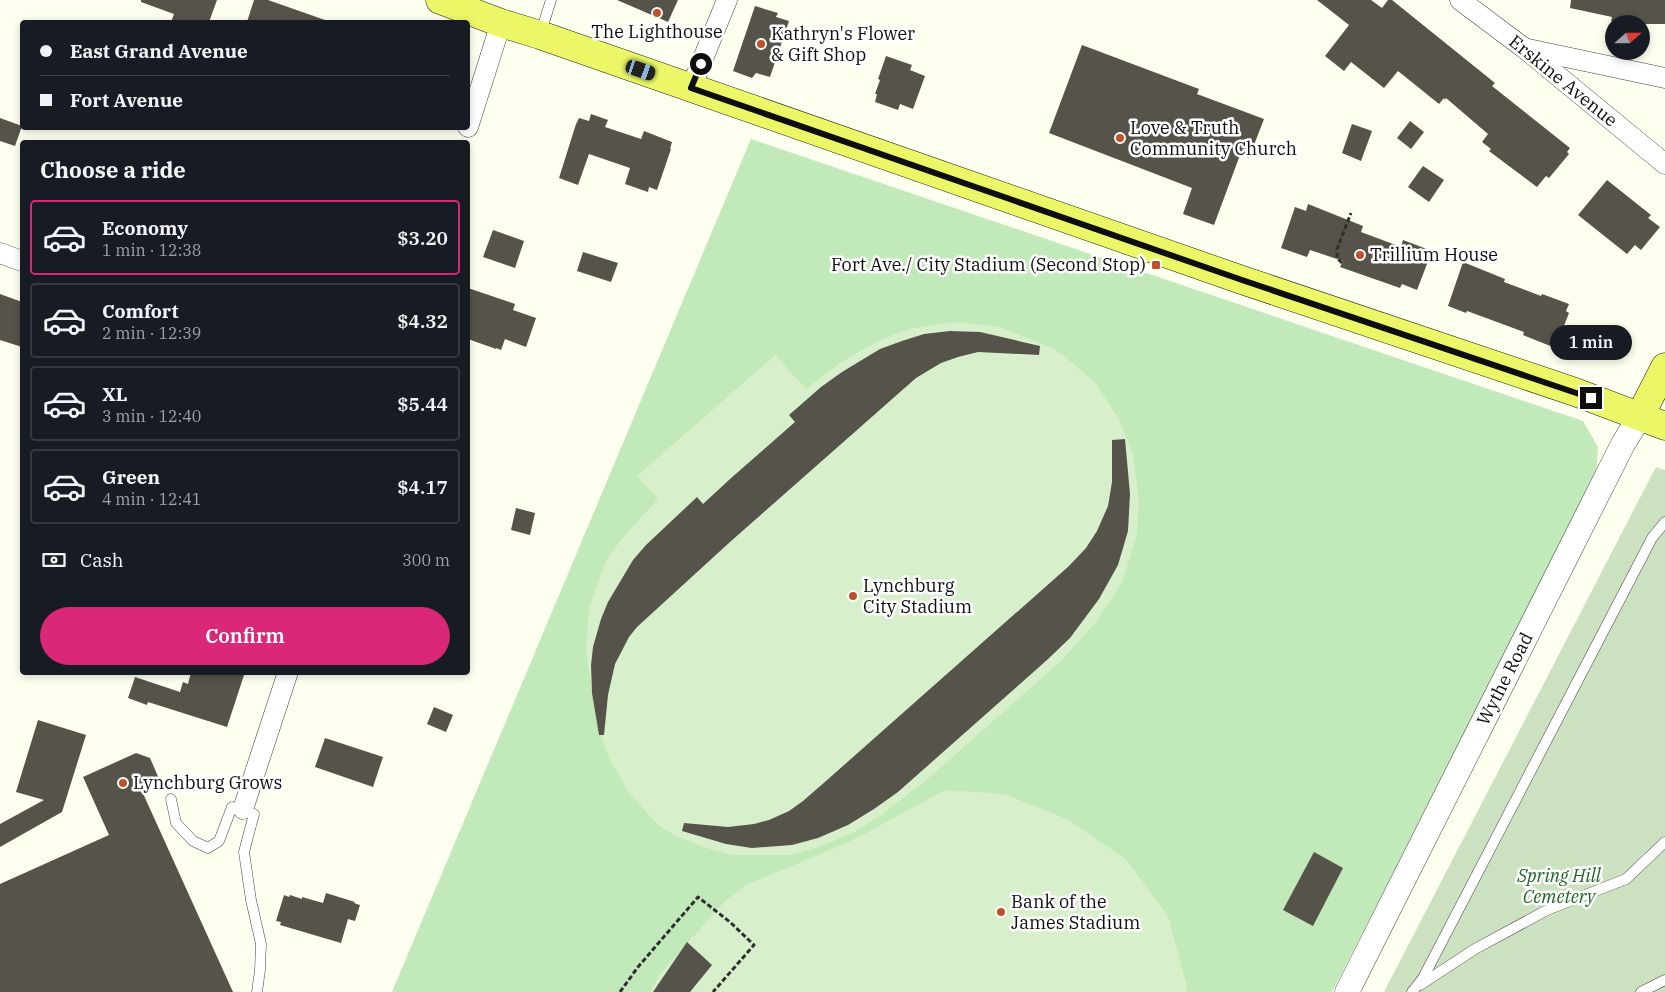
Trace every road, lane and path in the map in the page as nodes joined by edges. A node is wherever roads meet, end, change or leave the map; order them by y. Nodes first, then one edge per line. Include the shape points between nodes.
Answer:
1 (440, 0) edge
2 (551, 0) edge
3 (727, 0) edge
4 (1460, 0) edge
5 (501, 23) junction
6 (540, 34) junction
7 (1524, 48) junction
8 (1665, 78) edge
9 (691, 88) junction
10 (470, 118) edge
11 (1665, 164) edge
12 (1351, 213) dead end
13 (0, 253) edge
14 (20, 260) edge
15 (1342, 263) dead end
16 (1665, 367) edge
17 (1640, 416) junction
18 (1665, 426) edge
19 (1665, 522) edge
20 (287, 675) edge
21 (171, 799) dead end
22 (243, 810) junction
23 (1665, 842) edge
24 (1665, 980) edge
25 (1414, 990) edge
26 (257, 992) edge
27 (620, 992) edge
28 (714, 992) edge
29 (1347, 992) edge
30 (1641, 992) edge

1 - 5 main road
2 - 6 lane
3 - 9 street
4 - 7 street, Erskine Avenue
5 - 6 main road
5 - 10 street
6 - 9 main road
7 - 8 street
7 - 11 street, Erskine Avenue
9 - 17 main road
12 - 15 path via 1337,249 1337,258
13 - 14 street
16 - 17 main road, Wythe Road
17 - 18 main road
17 - 29 street, Wythe Road
19 - 25 lane via 1652,538 1428,969
20 - 22 street
21 - 22 lane via 176,823 193,841 208,848 219,841
22 - 26 lane via 244,852 260,944
23 - 25 lane via 1626,879 1547,910 1475,949
24 - 30 lane
27 - 28 path via 698,897 754,945

